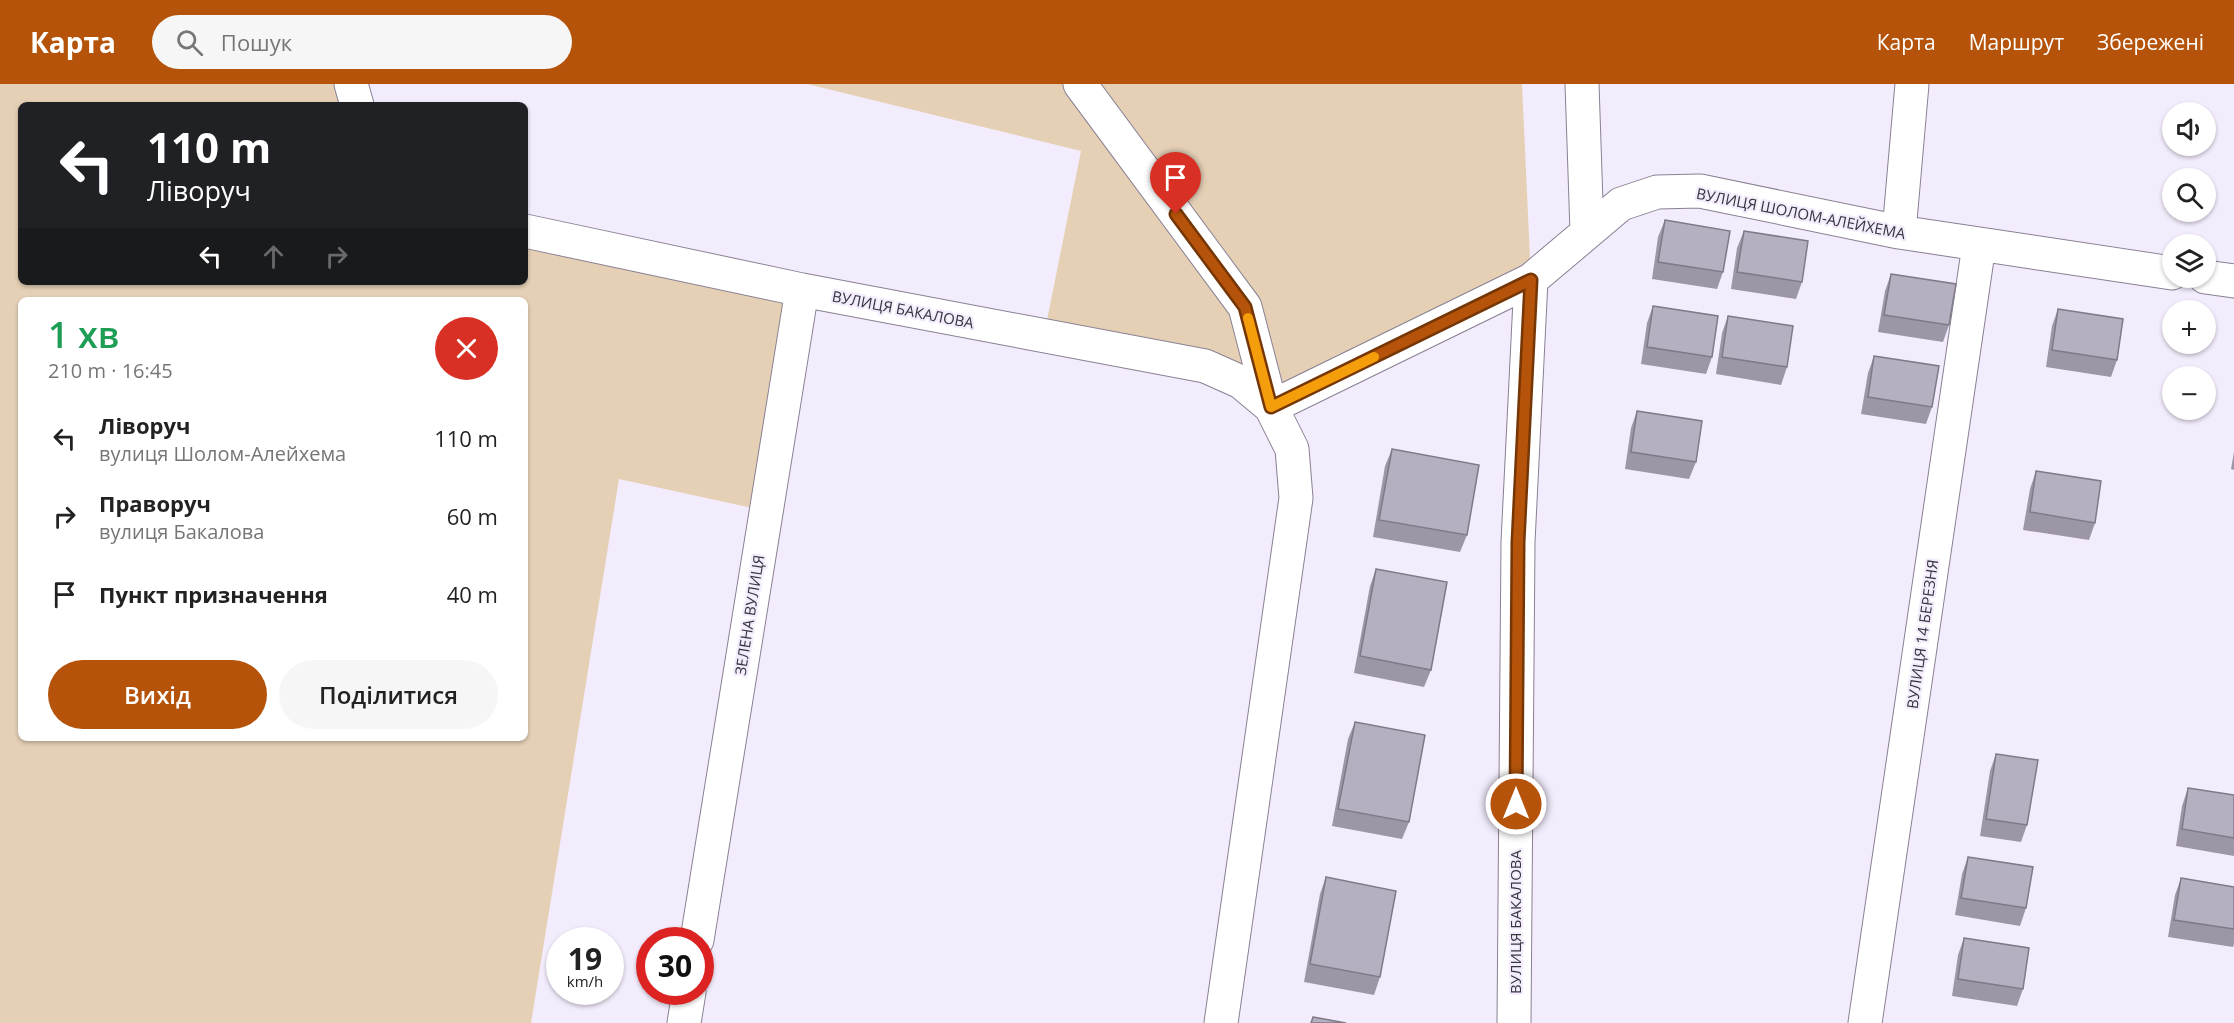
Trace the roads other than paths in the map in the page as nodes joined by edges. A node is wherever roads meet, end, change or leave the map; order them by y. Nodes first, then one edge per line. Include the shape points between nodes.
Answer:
1 (351, 84) edge
2 (1080, 84) edge
3 (1582, 84) edge
4 (1912, 84) edge
5 (356, 102) edge
6 (528, 232) edge
7 (1587, 232) junction
8 (1899, 232) junction
9 (1979, 245) junction
10 (2162, 272) edge
11 (2216, 279) edge
12 (1531, 280) junction
13 (2234, 281) edge
14 (802, 290) junction
15 (1271, 407) junction
16 (699, 927) edge
17 (687, 1005) edge
18 (684, 1023) edge
19 (1221, 1023) edge
20 (1514, 1023) edge
21 (1865, 1023) edge

1 - 5 street
2 - 15 street, ВУЛИЦЯ БАКАЛОВА via 1245,307
3 - 7 street
4 - 8 street
6 - 14 street, ВУЛИЦЯ БАКАЛОВА
7 - 8 street, ВУЛИЦЯ ШОЛОМ-АЛЕЙХЕМА via 1621,204 1657,192 1700,190
7 - 12 street, ВУЛИЦЯ ШОЛОМ-АЛЕЙХЕМА
8 - 9 street, ВУЛИЦЯ ШОЛОМ-АЛЕЙХЕМА
9 - 10 street, ВУЛИЦЯ ШОЛОМ-АЛЕЙХЕМА
9 - 21 street, ВУЛИЦЯ 14 БЕРЕЗНЯ
11 - 13 street
12 - 15 street, ВУЛИЦЯ ШОЛОМ-АЛЕЙХЕМА
12 - 20 street, ВУЛИЦЯ БАКАЛОВА via 1518,542
14 - 15 street, ВУЛИЦЯ БАКАЛОВА via 1205,366 1241,382
14 - 16 street, ЗЕЛЕНА ВУЛИЦЯ
15 - 19 street, ВУЛИЦЯ БАКАЛОВА via 1292,449 1296,498
17 - 18 street

